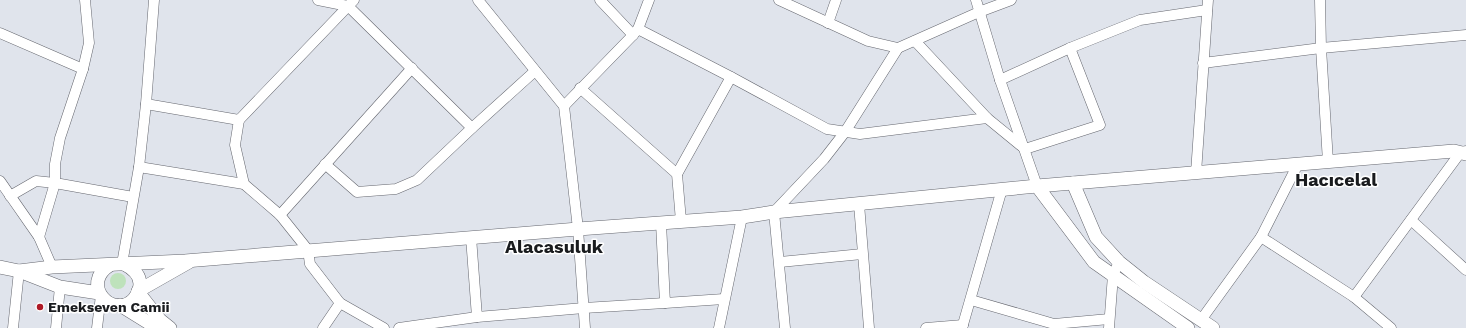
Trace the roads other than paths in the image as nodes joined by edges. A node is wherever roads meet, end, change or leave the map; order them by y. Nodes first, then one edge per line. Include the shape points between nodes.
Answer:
1 (85, 0) edge
2 (154, 0) edge
3 (318, 0) edge
4 (478, 0) edge
5 (600, 0) edge
6 (649, 0) edge
7 (779, 0) edge
8 (836, 0) edge
9 (976, 0) edge
10 (1011, 0) edge
11 (1320, 0) edge
12 (351, 3) edge
13 (1207, 5) edge
14 (979, 12) junction
15 (828, 23) junction
16 (636, 32) junction
17 (0, 33) edge
18 (1466, 35) edge
19 (915, 41) junction
20 (898, 48) junction
21 (1070, 48) junction
22 (1321, 48) junction
23 (1203, 63) junction
24 (412, 68) junction
25 (83, 69) junction
26 (535, 71) junction
27 (731, 77) junction
28 (1000, 80) junction
29 (580, 88) junction
30 (146, 104) junction
31 (564, 106) junction
32 (987, 118) junction
33 (239, 120) junction
34 (472, 128) junction
35 (846, 132) junction
36 (1025, 149) junction
37 (1464, 153) edge
38 (1328, 162) junction
39 (325, 164) junction
40 (1298, 164) junction
41 (139, 168) junction
42 (1196, 173) junction
43 (677, 174) junction
44 (0, 181) edge
45 (55, 183) junction
46 (1073, 183) junction
47 (244, 184) junction
48 (1037, 186) junction
49 (1002, 189) junction
50 (10, 196) junction
51 (133, 197) junction
52 (859, 204) junction
53 (774, 212) junction
54 (280, 215) junction
55 (742, 217) junction
56 (1411, 220) junction
57 (681, 221) junction
58 (661, 223) junction
59 (578, 228) junction
60 (40, 237) junction
61 (471, 237) junction
62 (1262, 237) junction
63 (308, 250) junction
64 (862, 254) junction
65 (193, 260) junction
66 (780, 262) junction
67 (1119, 262) junction
68 (119, 264) junction
69 (0, 267) edge
70 (52, 267) junction
71 (1466, 270) edge
72 (19, 271) junction
73 (1113, 275) junction
74 (60, 288) junction
75 (138, 292) junction
76 (100, 294) junction
77 (1354, 297) junction
78 (724, 299) junction
79 (970, 300) junction
80 (340, 303) junction
81 (665, 303) junction
82 (120, 305) junction
83 (584, 308) junction
84 (477, 317) junction
85 (1201, 320) junction
86 (1109, 323) edge
87 (1054, 326) edge
88 (963, 327) edge
89 (13, 328) edge
90 (56, 328) edge
91 (97, 328) edge
92 (157, 328) edge
93 (170, 328) edge
94 (323, 328) edge
95 (384, 328) edge
96 (398, 328) edge
97 (585, 328) edge
98 (719, 328) edge
99 (785, 328) edge
100 (869, 328) edge
101 (926, 328) edge
102 (1188, 328) edge
103 (1213, 328) edge
104 (1391, 328) edge

1 - 25 street via 89,43
2 - 30 street
3 - 12 street
4 - 26 street
5 - 16 street
6 - 16 street
7 - 15 street
8 - 15 street
9 - 14 street
10 - 14 street
11 - 22 street
12 - 24 street
12 - 33 street
13 - 21 street via 1140,20
13 - 23 street
14 - 19 street
14 - 28 street
15 - 20 street via 868,41
16 - 27 street
16 - 29 street
17 - 25 street
18 - 22 street
19 - 20 street
19 - 32 street
20 - 35 street
21 - 28 street
21 - 36 street via 1100,125
22 - 23 street
22 - 38 street
23 - 42 street
24 - 34 street
24 - 39 street
25 - 45 street via 60,138 55,164
26 - 31 street
26 - 34 street
27 - 35 street via 827,129
27 - 43 street
28 - 36 street
29 - 31 street
29 - 43 street
30 - 33 street
30 - 41 street
31 - 59 street
32 - 35 street via 860,134
32 - 36 street
33 - 47 street via 235,145
34 - 39 street via 417,180 396,189 356,192
35 - 53 street
36 - 48 street
37 - 38 main road via 1454,151
37 - 56 street
38 - 40 main road
39 - 54 street
40 - 42 main road
40 - 62 street
41 - 47 street
41 - 51 street
42 - 46 main road
43 - 57 street
44 - 50 street
45 - 50 street via 36,181
45 - 51 street
45 - 60 street
46 - 48 main road
46 - 67 main road via 1096,237
47 - 54 street
48 - 49 main road
48 - 73 main road via 1094,262
49 - 52 main road
49 - 79 street
50 - 60 street
51 - 68 street
52 - 53 main road
52 - 64 street
53 - 55 main road
53 - 66 street
54 - 63 street
55 - 57 main road
55 - 78 street
56 - 71 street
56 - 77 street
57 - 58 main road
58 - 59 main road
58 - 81 street
59 - 61 main road
59 - 83 street
60 - 70 street
61 - 63 main road
61 - 84 street
62 - 77 street
62 - 85 street
63 - 65 main road
63 - 80 street via 310,264
64 - 66 street
64 - 100 street
65 - 68 main road
65 - 75 main road
66 - 99 street
67 - 73 street
67 - 85 main road
68 - 70 main road
68 - 75 main road via 130,267 135,272 139,278
68 - 76 main road via 105,268 100,274
69 - 72 main road
70 - 72 main road
72 - 74 main road
72 - 89 street
73 - 86 street
73 - 102 main road
74 - 76 main road
74 - 90 street
75 - 82 main road via 131,301
75 - 93 main road via 160,320
76 - 82 main road via 108,302
76 - 91 street
77 - 104 street
78 - 81 street
78 - 98 street
79 - 87 street
79 - 88 street
80 - 94 street
80 - 95 street
81 - 83 street
82 - 92 main road
83 - 84 street
83 - 97 street
84 - 96 street
85 - 103 main road
86 - 87 street
88 - 101 street

